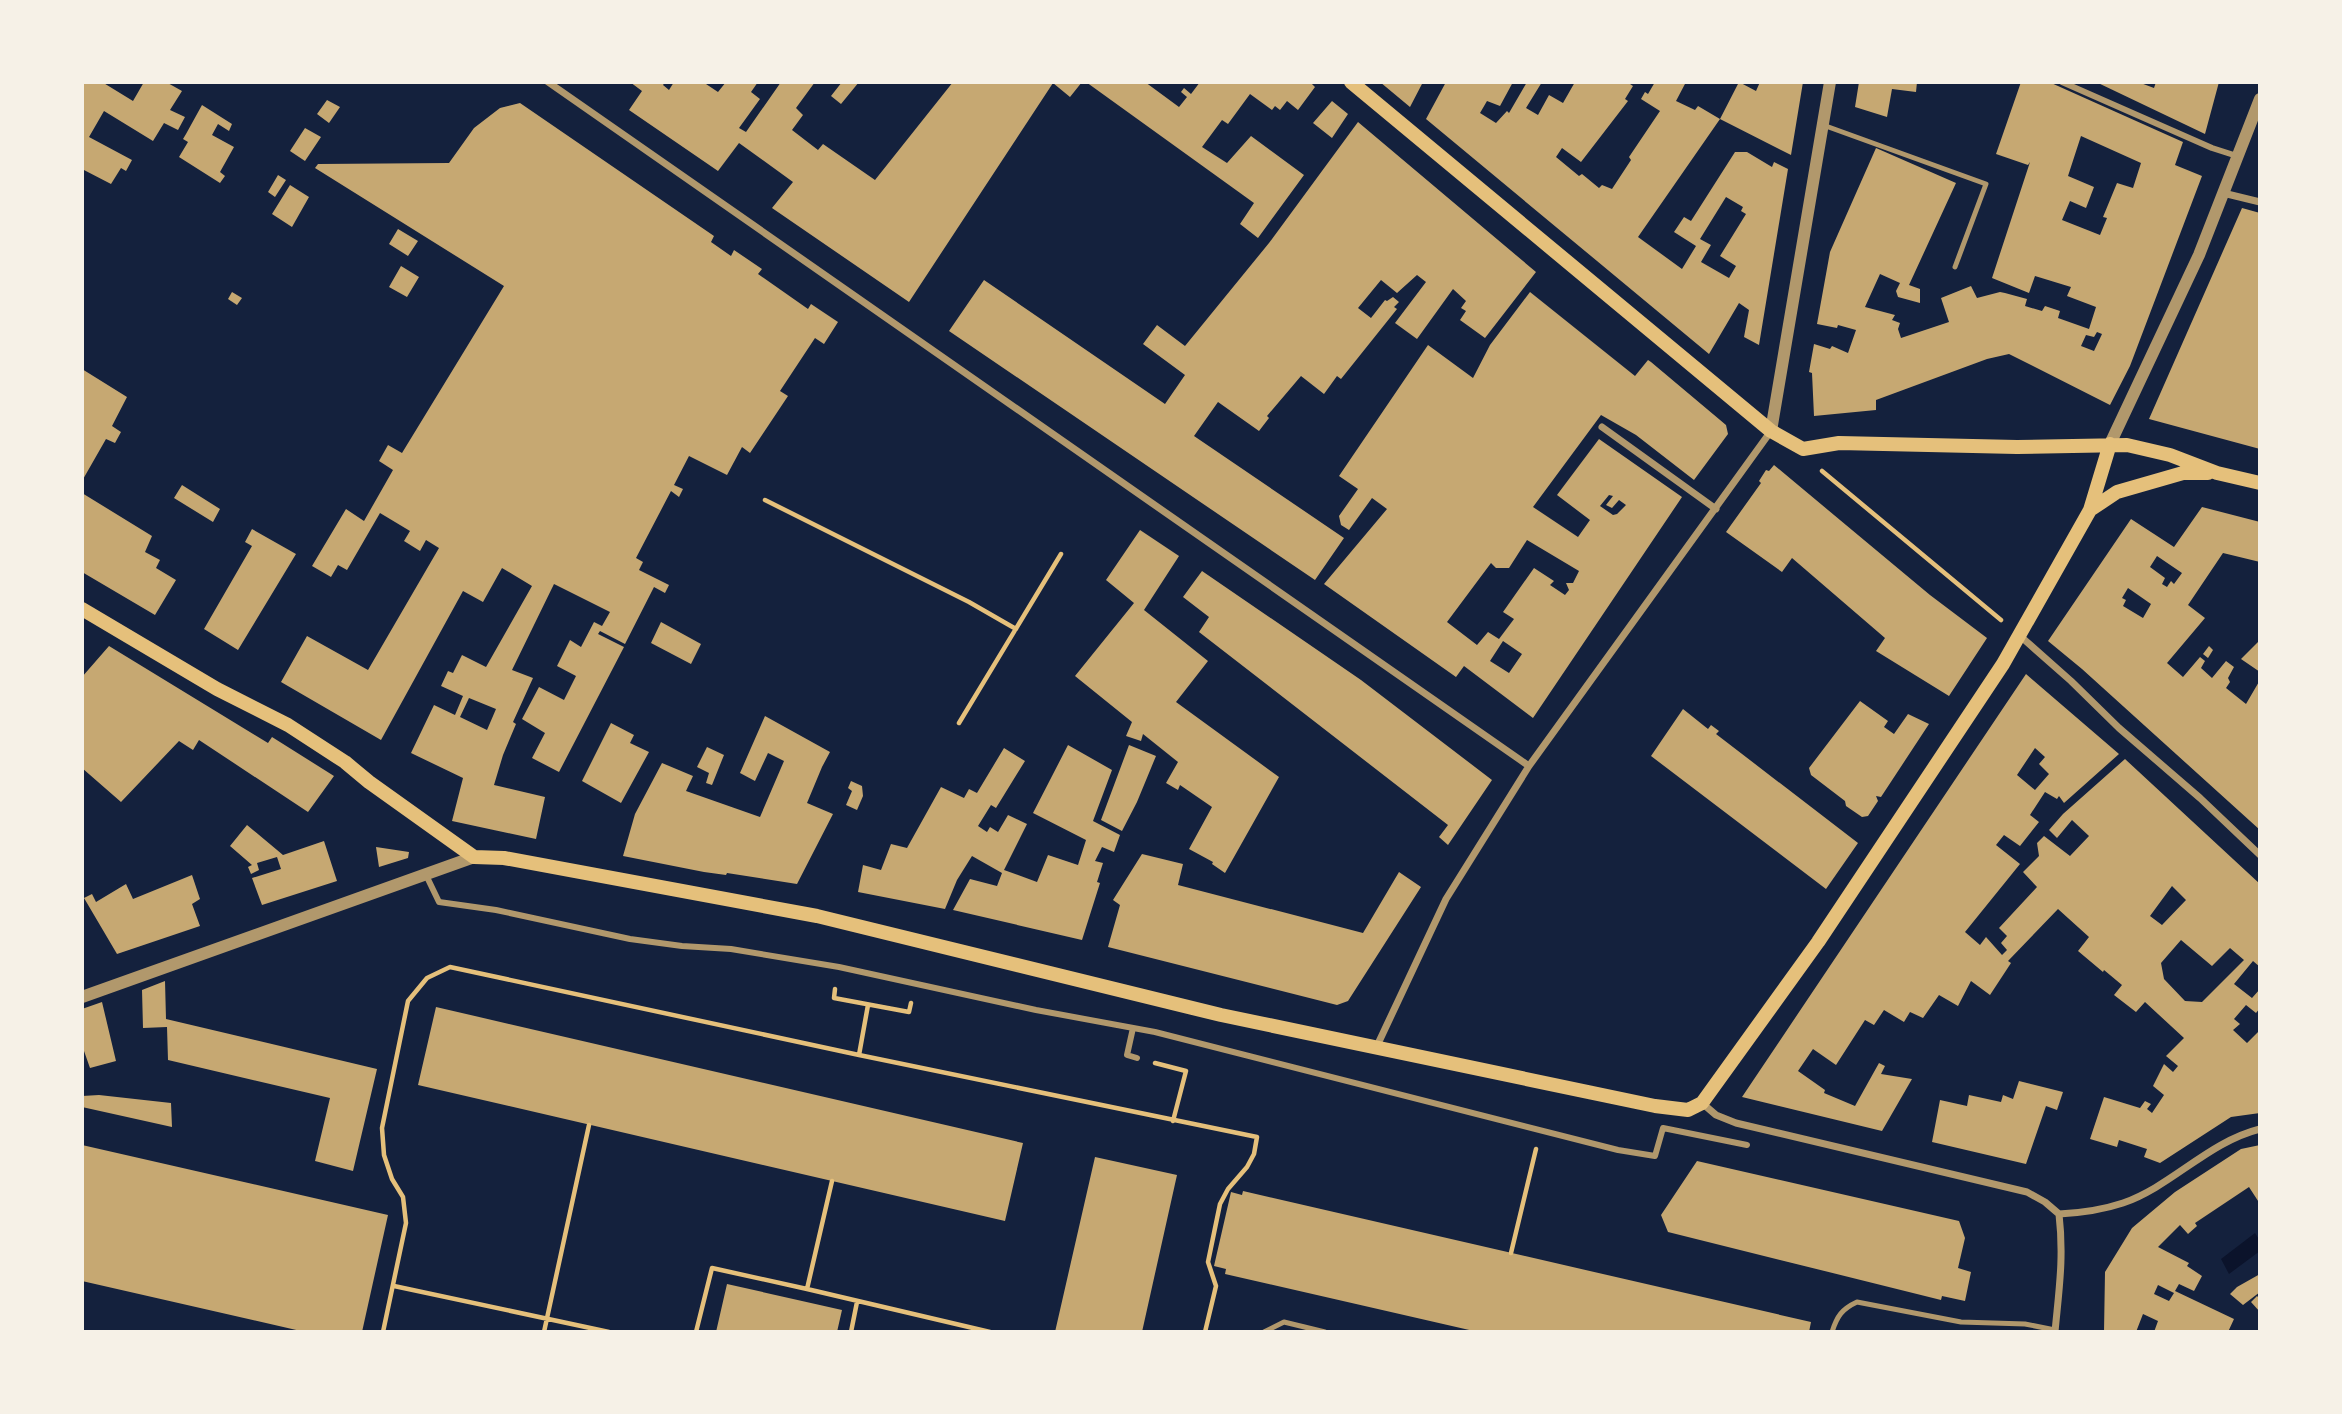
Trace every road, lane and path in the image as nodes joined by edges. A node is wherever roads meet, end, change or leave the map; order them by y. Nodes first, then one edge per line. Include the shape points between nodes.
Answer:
1 (548, 82) edge
2 (1351, 82) edge
3 (1830, 82) edge
4 (2062, 82) edge
5 (2260, 99) edge
6 (1823, 125) junction
7 (2237, 156) junction
8 (2222, 193) junction
9 (2260, 202) edge
10 (1955, 267) dead end
11 (1602, 427) dead end
12 (1771, 431) junction
13 (2110, 444) junction
14 (1803, 449) junction
15 (2217, 473) junction
16 (2260, 484) edge
17 (765, 500) dead end
18 (1716, 509) junction
19 (2090, 510) junction
20 (1061, 554) dead end
21 (82, 609) edge
22 (1016, 629) junction
23 (2019, 635) junction
24 (959, 723) dead end
25 (1529, 766) junction
26 (2260, 856) edge
27 (474, 858) junction
28 (426, 875) junction
29 (82, 997) edge
30 (868, 1005) dead end
31 (1133, 1028) junction
32 (1376, 1048) junction
33 (859, 1055) junction
34 (1138, 1058) joint
35 (1702, 1103) junction
36 (1173, 1121) junction
37 (589, 1125) dead end
38 (2260, 1129) edge
39 (1541, 1132) junction
40 (1747, 1145) dead end
41 (832, 1181) dead end
42 (2059, 1214) junction
43 (1511, 1253) dead end
44 (394, 1286) junction
45 (807, 1289) junction
46 (858, 1302) junction
47 (547, 1318) junction
48 (952, 1323) junction
49 (2055, 1331) edge
50 (383, 1332) edge
51 (544, 1332) edge
52 (609, 1332) edge
53 (696, 1332) edge
54 (851, 1332) edge
55 (950, 1332) edge
56 (990, 1332) edge
57 (1205, 1332) edge
58 (1264, 1332) edge
59 (1325, 1332) edge
60 (1832, 1332) edge

1 - 25 street
2 - 12 main road
3 - 6 street
4 - 7 street
5 - 7 street
6 - 10 lane via 1986,184
6 - 12 street
7 - 8 street
8 - 9 street
8 - 13 street via 2199,255
11 - 18 street
12 - 14 main road
12 - 18 street
13 - 14 main road via 1839,443
13 - 15 main road via 2151,450
13 - 19 main road
14 - 23 path via 1829,478
15 - 16 main road
15 - 19 main road via 2183,473 2117,492
17 - 22 path
18 - 25 street
19 - 23 main road
20 - 22 path
21 - 27 main road via 288,725
22 - 24 path
23 - 26 street
23 - 35 main road via 1818,942
25 - 32 street via 1446,899
27 - 28 street
27 - 32 main road via 504,858 817,916 1207,1012
28 - 29 street
28 - 31 street via 439,902 630,939 839,967
30 - 33 path
31 - 34 street via 1127,1055
31 - 39 street
32 - 35 main road via 1655,1106 1688,1110
33 - 36 path
33 - 44 path via 450,967 427,978 408,1001 382,1128 384,1155 403,1197 406,1223
34 - 36 path via 1186,1071
35 - 42 street via 1736,1123 2027,1192
36 - 57 path via 1257,1137 1247,1167 1220,1204 1208,1262 1216,1286
37 - 47 path
38 - 42 street via 2215,1147 2124,1203
39 - 40 street via 1655,1156 1663,1128
39 - 43 path
41 - 45 path
42 - 49 street via 2063,1246
44 - 47 path
44 - 50 path
45 - 46 path
45 - 53 path via 712,1268
46 - 48 path
46 - 54 path
47 - 51 path
47 - 52 path
48 - 55 path
48 - 56 path
49 - 60 lane via 2025,1324 1961,1322 1857,1302 1838,1316
58 - 59 lane via 1284,1322

